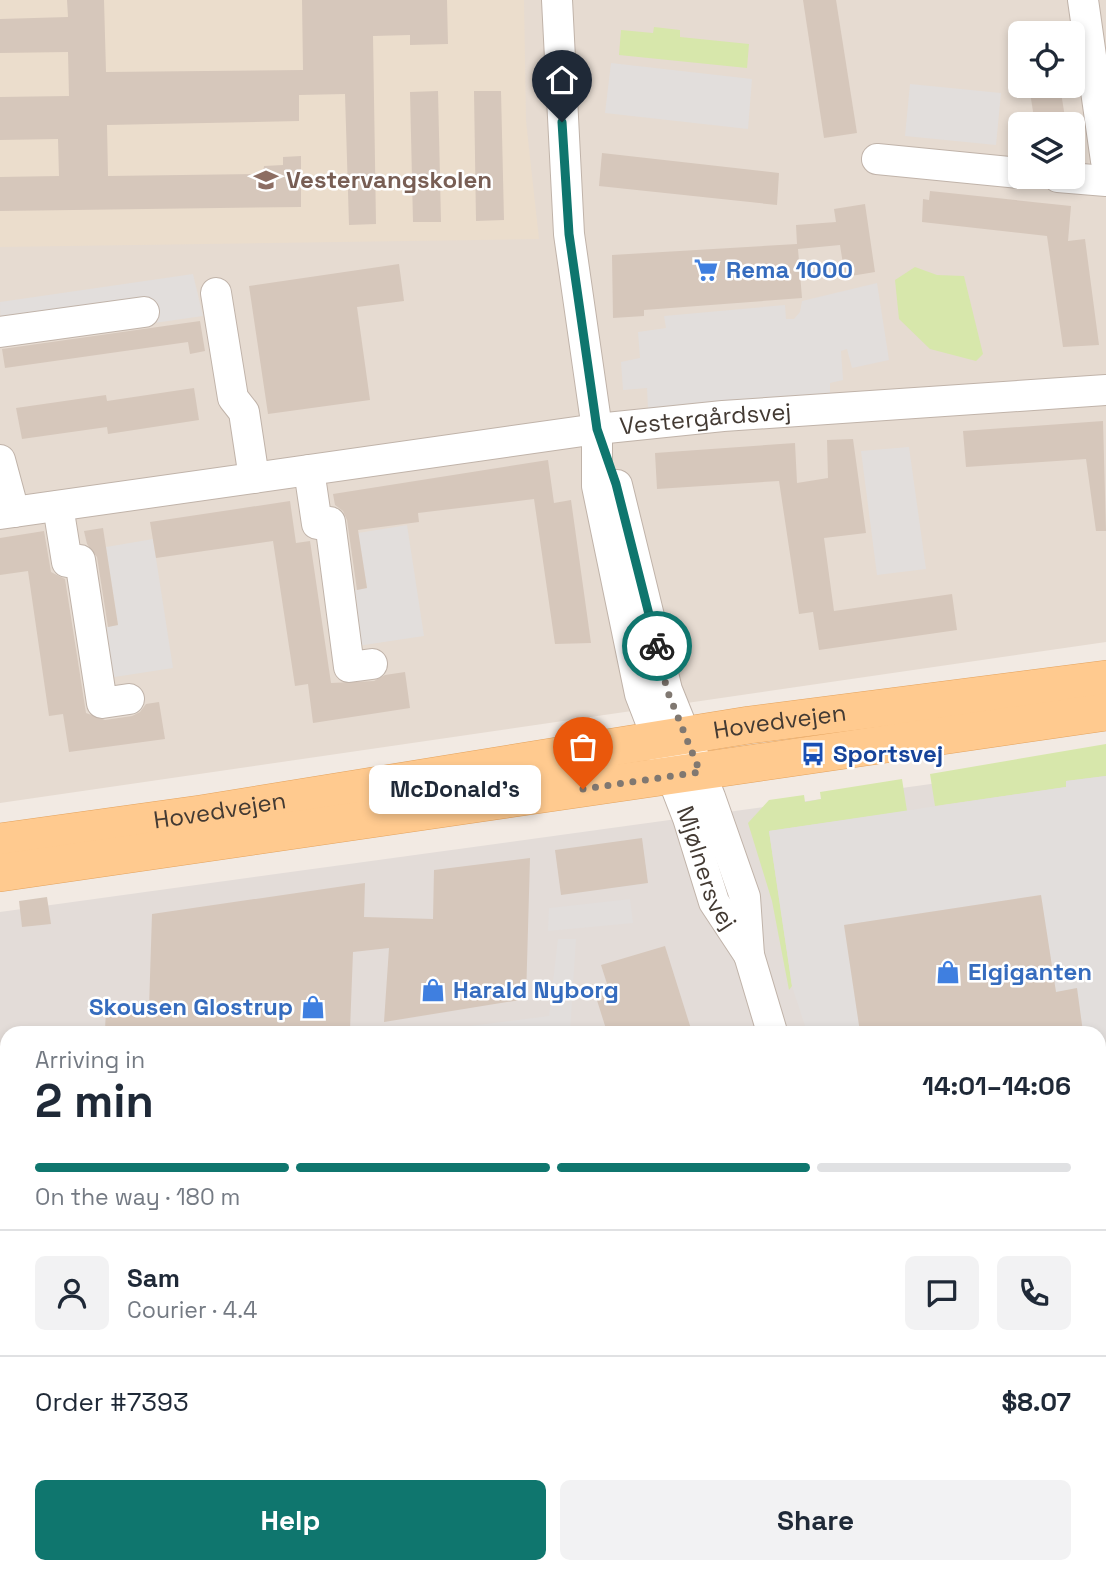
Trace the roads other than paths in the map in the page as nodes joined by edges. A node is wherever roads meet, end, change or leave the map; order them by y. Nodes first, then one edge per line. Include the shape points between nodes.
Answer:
1 (557, 0) edge
2 (1083, 0) edge
3 (877, 159) dead end
4 (1106, 161) edge
5 (1008, 172) edge
6 (1085, 179) edge
7 (1106, 181) edge
8 (216, 293) dead end
9 (144, 312) dead end
10 (0, 332) edge
11 (1106, 390) edge
12 (597, 429) junction
13 (0, 460) edge
14 (310, 470) junction
15 (254, 478) junction
16 (58, 506) junction
17 (7, 513) edge
18 (372, 664) dead end
19 (1106, 679) edge
20 (129, 699) dead end
21 (1106, 712) edge
22 (672, 737) junction
23 (686, 774) junction
24 (0, 842) edge
25 (0, 873) edge
26 (770, 1026) edge

1 - 12 street via 569,234
2 - 4 street
3 - 5 street
6 - 7 street
8 - 15 street via 233,398 244,412
9 - 10 street
11 - 12 street, Vestergårdsvej
12 - 14 street, Vestergårdsvej
12 - 22 street via 616,484 667,690
13 - 17 street, Vestergårdsvej
14 - 15 street, Vestergårdsvej
14 - 18 street via 317,524 330,522 349,667
15 - 16 street, Vestergårdsvej
16 - 17 street, Vestergårdsvej
16 - 20 street via 67,562 80,560 102,703
19 - 22 main road, Hovedvejen
21 - 23 main road, Hovedvejen
22 - 23 street
22 - 24 main road, Hovedvejen
23 - 25 main road, Hovedvejen
23 - 26 street, Mjølnersvej via 714,902 749,955

